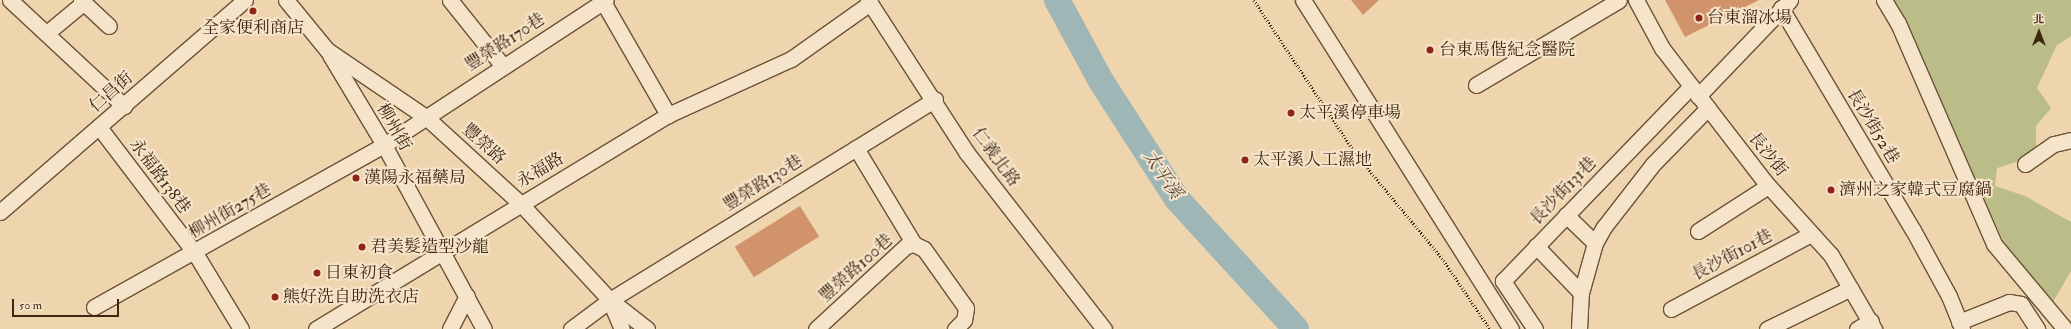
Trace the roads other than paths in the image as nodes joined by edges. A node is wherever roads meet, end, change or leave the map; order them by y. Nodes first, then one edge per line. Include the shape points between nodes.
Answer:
1 (10, 0) edge
2 (245, 0) edge
3 (286, 0) edge
4 (450, 0) edge
5 (1303, 0) edge
6 (1619, 0) edge
7 (1636, 0) edge
8 (1884, 0) edge
9 (82, 1) edge
10 (604, 1) edge
11 (869, 1) edge
12 (1788, 2) edge
13 (109, 26) dead end
14 (48, 32) junction
15 (327, 50) junction
16 (502, 65) junction
17 (1476, 85) dead end
18 (1695, 91) junction
19 (935, 99) junction
20 (124, 106) junction
21 (1708, 108) junction
22 (668, 115) junction
23 (427, 118) junction
24 (99, 127) junction
25 (2071, 140) edge
26 (384, 145) junction
27 (856, 148) junction
28 (2025, 164) dead end
29 (1768, 186) junction
30 (521, 204) junction
31 (2, 206) edge
32 (1566, 215) junction
33 (1698, 231) dead end
34 (1811, 234) junction
35 (1595, 243) junction
36 (914, 244) junction
37 (1536, 246) junction
38 (441, 252) junction
39 (195, 253) junction
40 (1851, 288) junction
41 (1581, 293) junction
42 (467, 296) junction
43 (610, 300) junction
44 (94, 307) dead end
45 (1671, 309) dead end
46 (1872, 325) edge
47 (1960, 326) edge
48 (1097, 327) edge
49 (241, 329) edge
50 (316, 329) edge
51 (450, 329) edge
52 (484, 329) edge
53 (571, 329) edge
54 (622, 329) edge
55 (647, 329) edge
56 (816, 329) edge
57 (955, 329) edge
58 (1511, 329) edge
59 (1535, 329) edge
60 (1579, 329) edge
61 (1767, 329) edge
62 (1857, 329) edge
63 (2037, 329) edge
64 (2065, 329) edge

1 - 14 street
2 - 20 street, 仁昌街
3 - 15 street, 豐榮路
4 - 16 street
5 - 58 street
6 - 17 street
7 - 18 street, 長沙街 via 1662,48
8 - 64 street via 1898,23 1994,244
9 - 13 street
9 - 14 street
10 - 16 street, 豐榮路170巷
10 - 22 street
11 - 19 street, 仁義北路
11 - 22 street, 永福路 via 791,59
12 - 18 street, 長沙街131巷
12 - 47 street, 長沙街52巷 via 1949,296
14 - 20 street
15 - 23 street, 豐榮路
15 - 26 street, 柳州街
16 - 23 street, 豐榮路170巷
18 - 21 street, 長沙街
18 - 32 street, 長沙街131巷
19 - 27 street, 豐榮路130巷
19 - 48 street, 仁義北路 via 967,153
20 - 24 street, 仁昌街
21 - 29 street, 長沙街
21 - 35 street via 1653,164
22 - 30 street, 永福路
23 - 26 street, 豐榮路170巷
23 - 30 street, 豐榮路
24 - 31 street, 仁昌街
24 - 39 street, 永福路138巷
25 - 28 street via 2054,144
26 - 38 street, 柳州街
26 - 39 street, 柳州街275巷
27 - 36 street
27 - 43 street, 豐榮路130巷
29 - 33 street
29 - 34 street, 長沙街
30 - 38 street, 永福路
30 - 43 street, 豐榮路
32 - 35 street
32 - 37 street, 長沙街131巷
34 - 40 street, 長沙街 via 1831,255
34 - 45 street, 長沙街101巷
35 - 41 street
36 - 56 street, 豐榮路100巷 via 906,246
36 - 57 street, 豐榮路100巷 via 924,249 966,308 964,320
37 - 41 street
37 - 59 street, 長沙街131巷 via 1503,281
38 - 42 street, 柳州街
38 - 50 street, 永福路
39 - 44 street, 柳州街275巷
39 - 49 street, 永福路138巷
40 - 46 street, 長沙街
40 - 61 street
41 - 60 street
42 - 51 street
42 - 52 street, 柳州街
43 - 53 street, 豐榮路130巷
43 - 54 street
43 - 55 street, 豐榮路
46 - 62 street
47 - 63 street via 2009,302 2021,304

